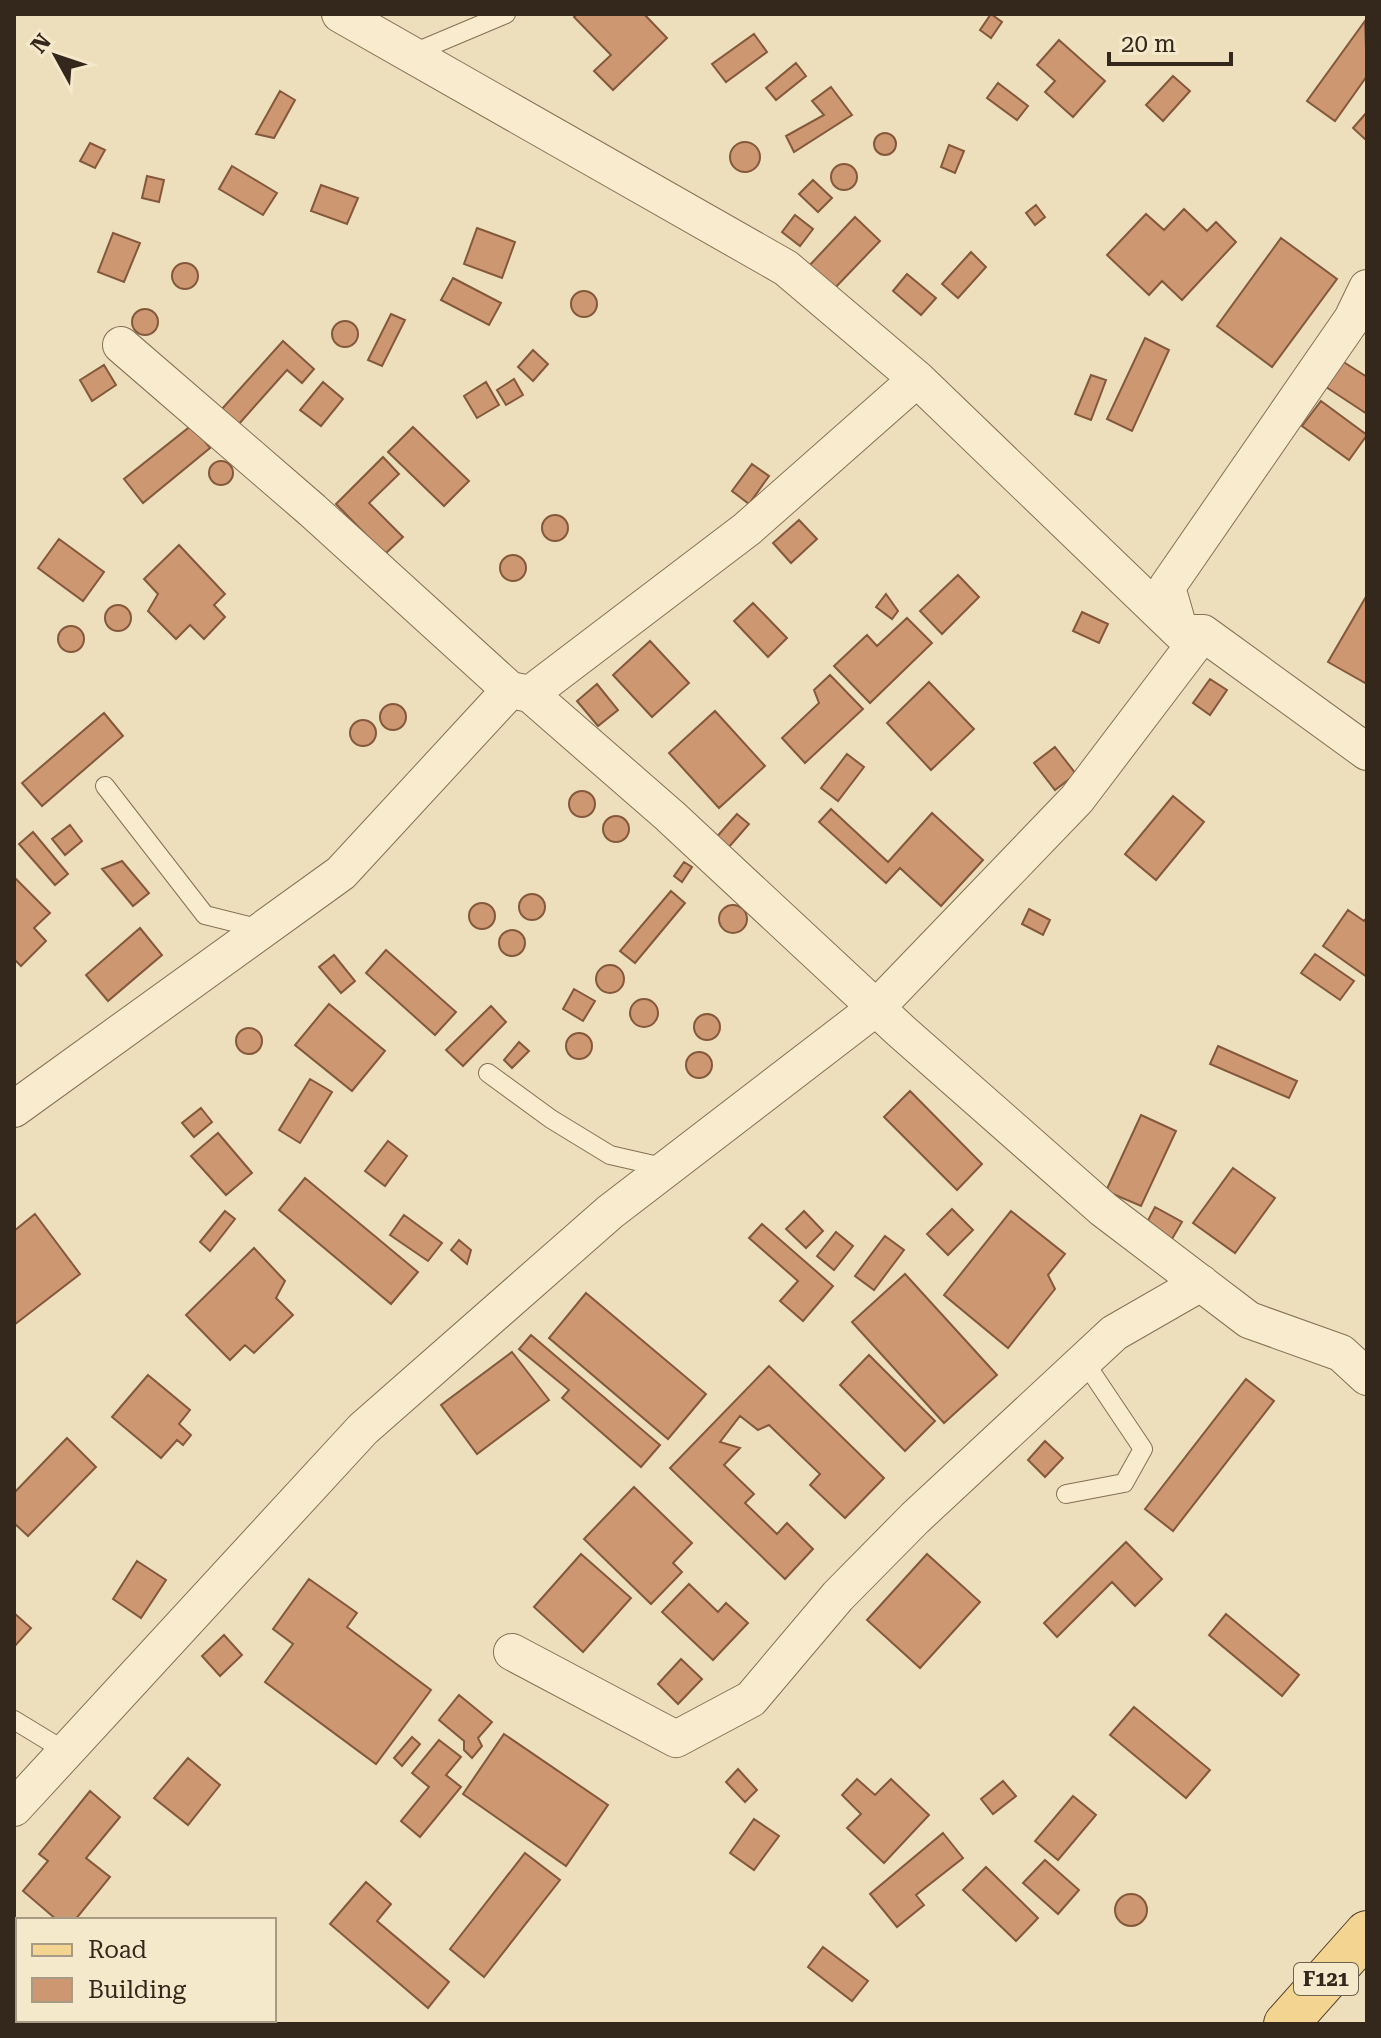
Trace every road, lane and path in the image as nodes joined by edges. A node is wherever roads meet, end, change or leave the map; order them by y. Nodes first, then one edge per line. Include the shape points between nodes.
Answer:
1 (340, 14) edge
2 (506, 14) edge
3 (411, 54) junction
4 (1367, 288) edge
5 (121, 345) dead end
6 (917, 379) junction
7 (1192, 633) junction
8 (520, 692) junction
9 (1367, 752) edge
10 (105, 786) dead end
11 (262, 929) junction
12 (877, 1007) junction
13 (488, 1073) dead end
14 (14, 1109) edge
15 (667, 1168) junction
16 (1201, 1283) junction
17 (1084, 1361) junction
18 (1367, 1377) edge
19 (1066, 1494) dead end
20 (512, 1652) dead end
21 (14, 1720) edge
22 (72, 1755) junction
23 (14, 1808) edge
24 (1367, 1933) edge
25 (1286, 2024) edge

1 - 3 street
2 - 3 lane
3 - 6 street via 786,268
4 - 7 street via 1352,319 1167,587
5 - 8 street
6 - 7 street
6 - 8 street via 747,529
7 - 9 street
7 - 12 street via 1077,799
8 - 11 street via 341,873
8 - 12 street
10 - 11 lane via 205,915
11 - 14 street
12 - 15 street
12 - 16 street via 1103,1209
13 - 15 lane via 610,1155
15 - 22 street via 363,1429
16 - 17 street via 1114,1333
16 - 18 street via 1249,1320 1341,1353
17 - 19 lane via 1143,1449 1124,1483
17 - 20 street via 838,1596 751,1699 676,1739
21 - 22 lane
22 - 23 street
24 - 25 main road, F121

